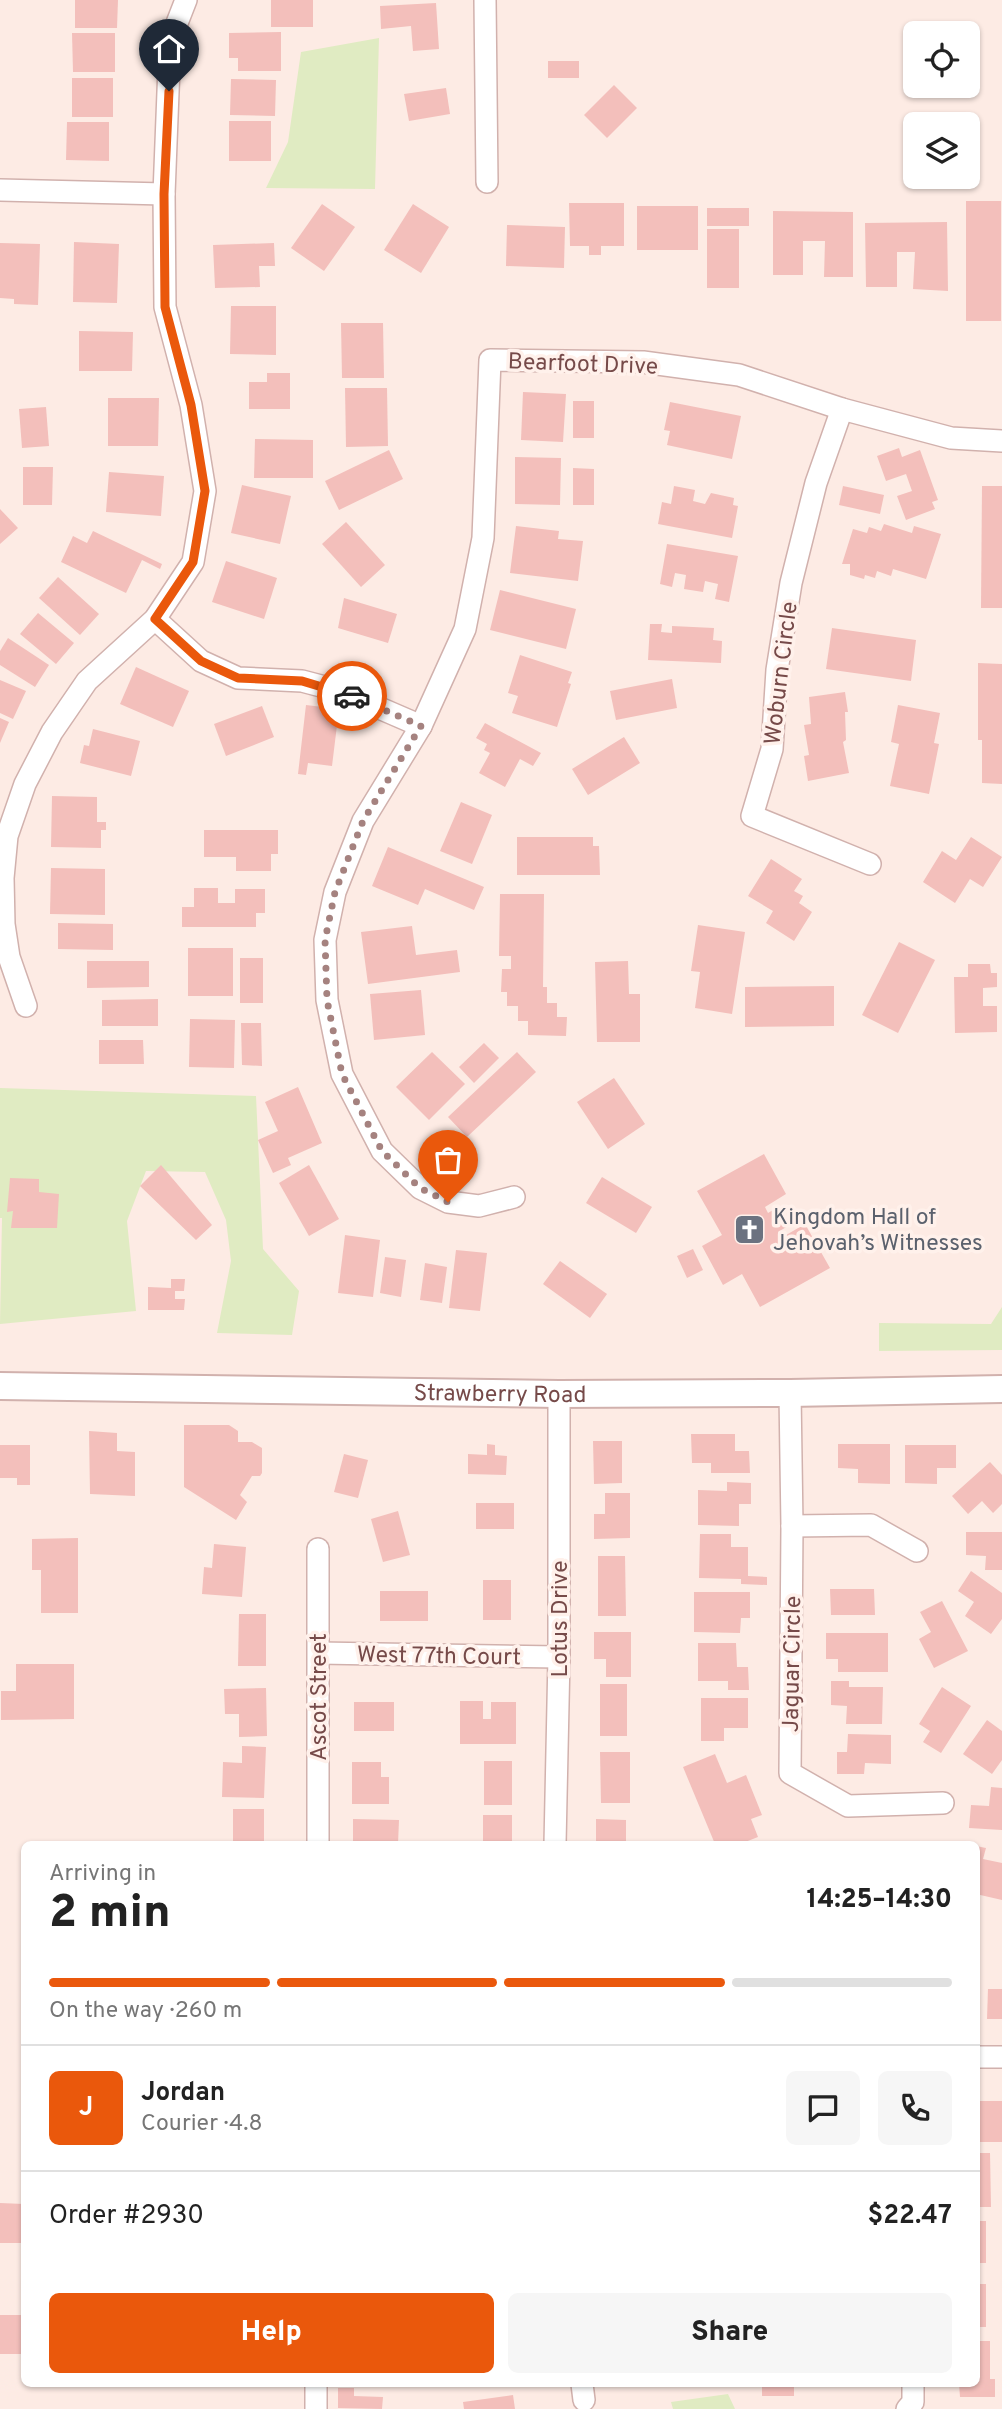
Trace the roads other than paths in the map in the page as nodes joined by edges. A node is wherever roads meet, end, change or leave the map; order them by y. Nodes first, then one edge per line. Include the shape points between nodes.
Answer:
1 (186, 0) edge
2 (485, 0) edge
3 (486, 182) dead end
4 (0, 190) edge
5 (164, 194) junction
6 (842, 409) junction
7 (1002, 441) edge
8 (155, 619) junction
9 (421, 726) junction
10 (870, 864) dead end
11 (26, 1006) dead end
12 (513, 1197) dead end
13 (0, 1386) edge
14 (1002, 1389) edge
15 (559, 1394) junction
16 (790, 1394) junction
17 (792, 1525) junction
18 (318, 1549) dead end
19 (917, 1551) dead end
20 (319, 1653) junction
21 (559, 1657) junction
22 (943, 1804) dead end
23 (318, 1841) edge
24 (555, 1841) edge
25 (980, 2057) edge
26 (1002, 2057) edge
27 (316, 2387) edge
28 (913, 2387) edge
29 (316, 2409) edge
30 (908, 2409) edge

1 - 5 street via 170,41
2 - 3 street
4 - 5 street
5 - 8 street via 165,307 191,405 205,491 193,562
6 - 7 street, Bearfoot Drive via 951,438
6 - 9 street, Bearfoot Drive via 739,376 643,362 490,360 483,538 465,629
6 - 10 street, Woburn Circle via 816,483 791,583 777,670 772,750 752,816
8 - 9 street via 201,661 238,678 302,681 340,691
8 - 11 street via 88,681 52,732 25,784 7,836 4,924 9,957
9 - 12 street via 363,821 335,892 325,940 327,1000 342,1074 382,1151 420,1188 448,1202 479,1206
13 - 15 street, Strawberry Road
14 - 16 street, Strawberry Road
15 - 16 street, Strawberry Road
15 - 21 street, Lotus Drive
16 - 17 street, Jaguar Circle
17 - 19 street via 871,1525
17 - 22 street, Jaguar Circle via 790,1773 848,1806
18 - 20 street, Ascot Street
20 - 21 street, West 77th Court
20 - 23 street, Ascot Street
21 - 24 street, Lotus Drive
25 - 26 street
27 - 29 street
28 - 30 street

